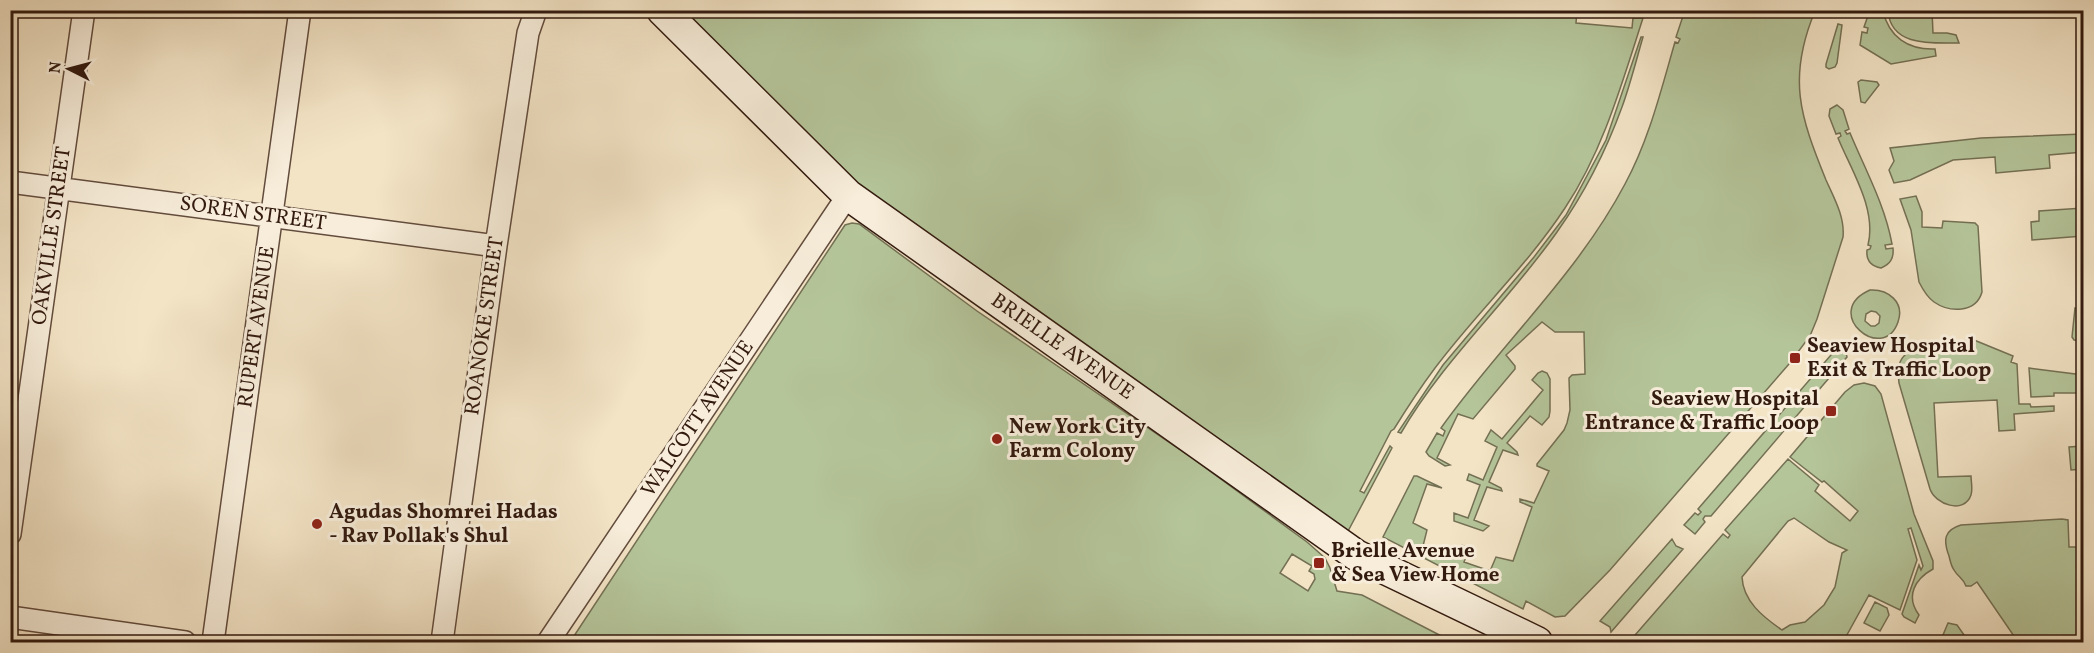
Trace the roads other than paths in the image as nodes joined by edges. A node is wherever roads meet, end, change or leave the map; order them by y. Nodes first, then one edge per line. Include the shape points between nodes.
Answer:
1 (84, 10) edge
2 (300, 10) edge
3 (536, 10) edge
4 (662, 10) edge
5 (10, 182) edge
6 (58, 188) junction
7 (848, 195) junction
8 (272, 216) junction
9 (496, 246) junction
10 (10, 534) edge
11 (10, 617) edge
12 (185, 642) edge
13 (213, 642) edge
14 (442, 642) edge
15 (548, 642) edge
16 (1536, 642) edge

1 - 6 street, OAKVILLE STREET
2 - 8 street, RUPERT AVENUE
3 - 9 street, ROANOKE STREET via 528,33
4 - 7 street, BRIELLE AVENUE
5 - 6 street, SOREN STREET
6 - 8 street, SOREN STREET
6 - 10 street, OAKVILLE STREET
7 - 15 street, WALCOTT AVENUE
7 - 16 street, BRIELLE AVENUE via 1356,555
8 - 9 street, SOREN STREET
8 - 13 street, RUPERT AVENUE
9 - 14 street, ROANOKE STREET
11 - 12 street

